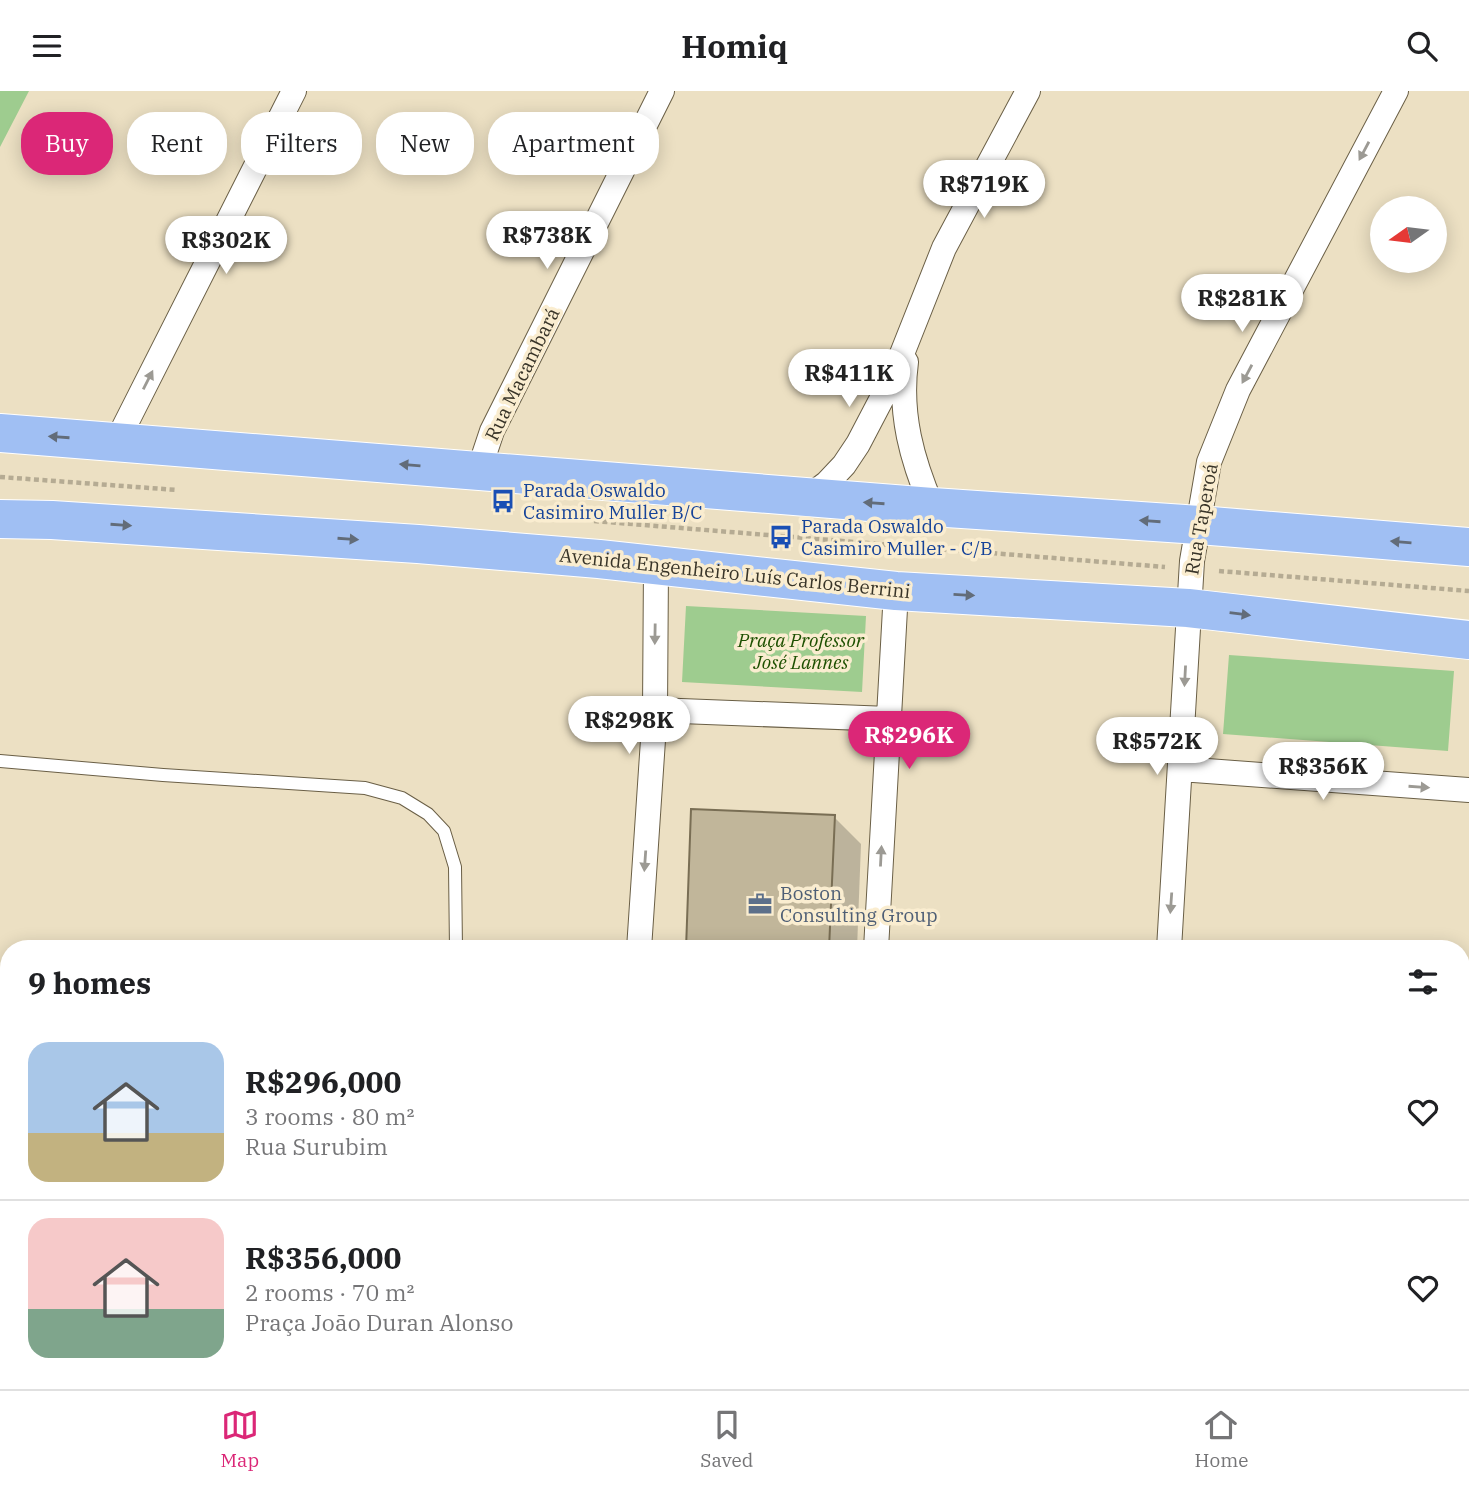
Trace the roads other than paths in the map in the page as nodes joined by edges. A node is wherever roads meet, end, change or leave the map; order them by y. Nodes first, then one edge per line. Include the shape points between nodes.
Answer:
1 (293, 91) edge
2 (662, 91) edge
3 (1028, 91) edge
4 (1396, 91) edge
5 (910, 336) junction
6 (0, 433) edge
7 (117, 441) junction
8 (478, 470) junction
9 (807, 498) junction
10 (932, 507) junction
11 (0, 510) edge
12 (0, 519) edge
13 (52, 520) junction
14 (1199, 524) junction
15 (1469, 547) edge
16 (656, 566) junction
17 (896, 591) junction
18 (1188, 608) junction
19 (1469, 640) edge
20 (655, 710) junction
21 (889, 719) junction
22 (0, 761) edge
23 (1180, 769) junction
24 (1469, 790) edge
25 (456, 940) edge
26 (640, 940) edge
27 (877, 940) edge
28 (1169, 940) edge

7 -> 1 street
2 - 8 street, Rua Macambará via 492,431
3 - 5 street via 944,248
4 -> 14 street, Rua Taperoá via 1238,390 1209,462
5 - 9 street via 858,443 835,474
5 - 10 street via 905,424
7 -> 6 main road
8 -> 7 main road
8 - 9 main road
10 -> 9 main road
14 -> 10 main road
11 - 13 lane
12 - 13 main road, Avenida Engenheiro Luís Carlos Berrini
13 -> 16 main road, Avenida Engenheiro Luís Carlos Berrini via 418,544
15 -> 14 main road
14 - 18 street, Rua Taperoá
16 - 17 main road, Avenida Engenheiro Luís Carlos Berrini
16 -> 20 street
17 -> 18 main road, Avenida Engenheiro Luís Carlos Berrini
17 - 21 street
18 -> 19 main road, Avenida Engenheiro Luís Carlos Berrini
18 -> 23 street, Rua Taperoá
20 - 21 street
20 -> 26 street
27 -> 21 street
22 - 25 lane via 365,788 402,798 444,831 456,867
23 -> 24 street
23 -> 28 street, Rua Taperoá

